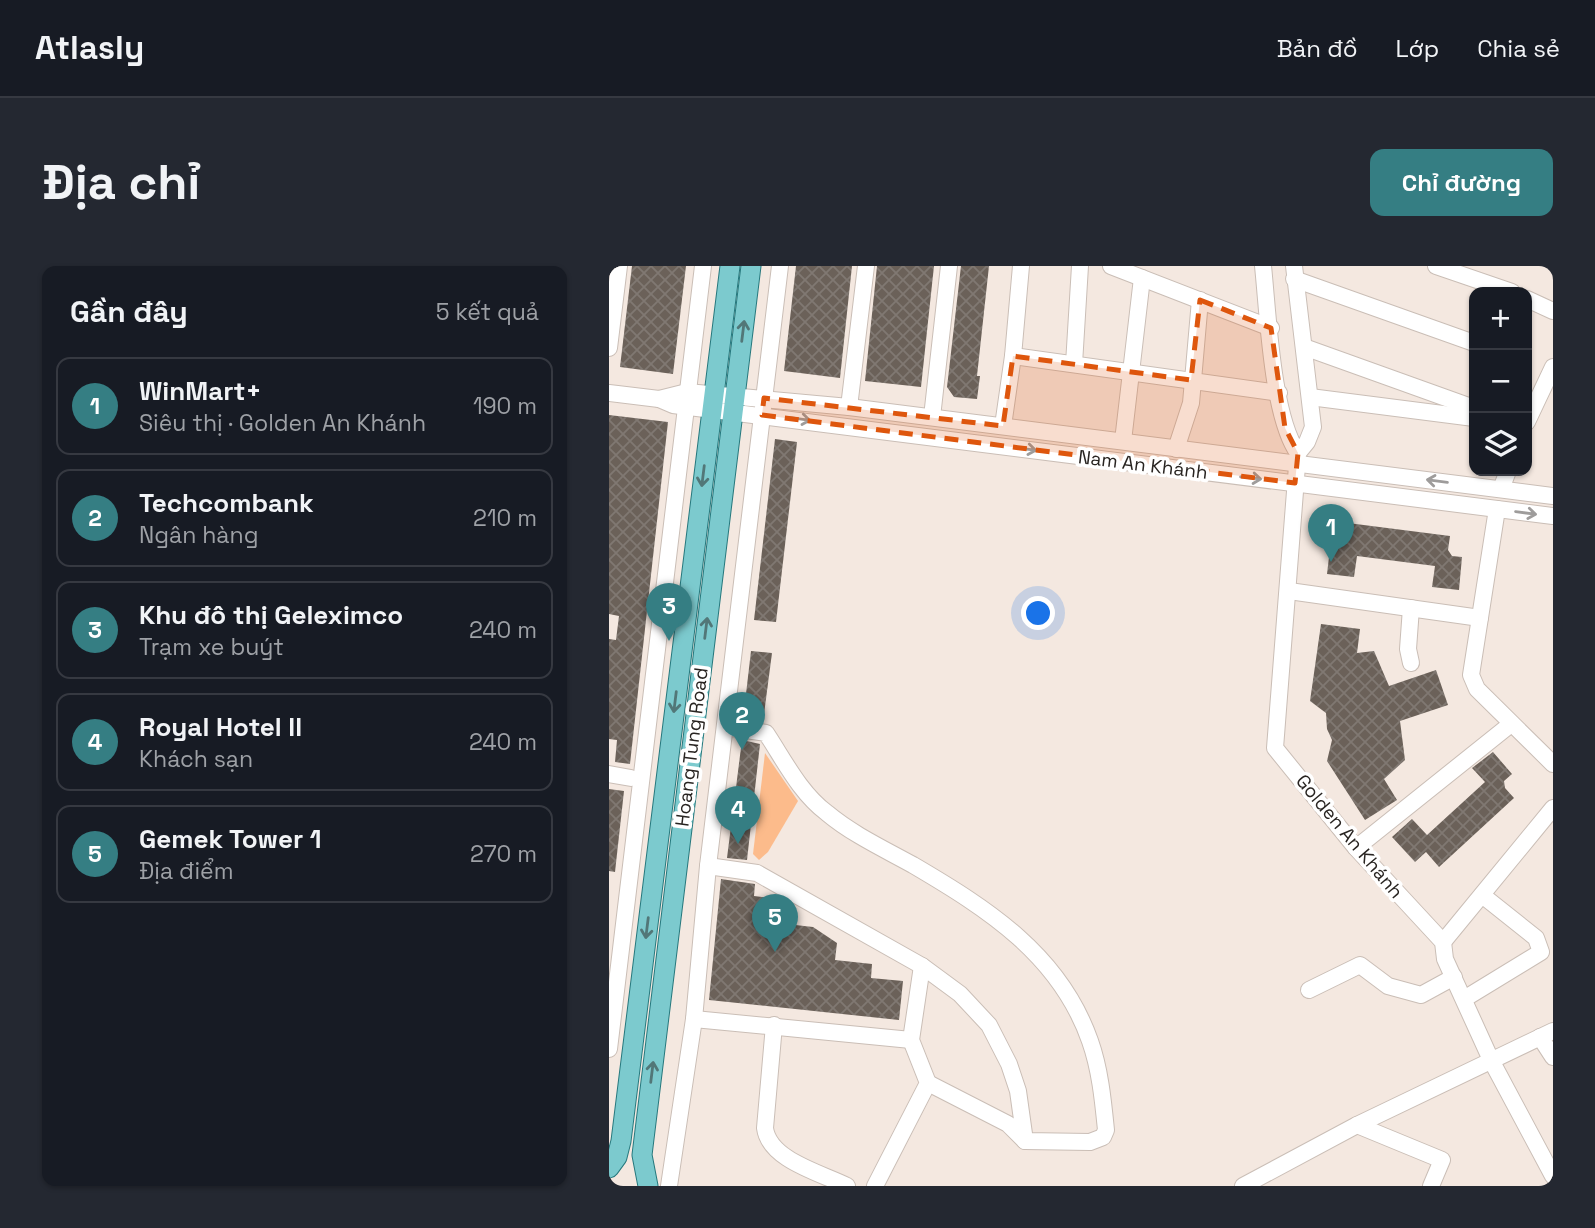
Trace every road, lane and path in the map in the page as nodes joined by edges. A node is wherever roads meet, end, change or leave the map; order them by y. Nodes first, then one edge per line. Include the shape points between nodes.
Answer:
1 (619, 266) edge
2 (703, 266) edge
3 (730, 266) edge
4 (751, 266) edge
5 (780, 266) edge
6 (866, 266) edge
7 (949, 266) edge
8 (1021, 266) edge
9 (1080, 266) edge
10 (1111, 266) edge
11 (1263, 266) edge
12 (1436, 266) edge
13 (1294, 273) edge
14 (1142, 278) junction
15 (1497, 287) edge
16 (612, 299) edge
17 (1200, 300) junction
18 (1532, 301) edge
19 (1553, 311) edge
20 (1271, 328) junction
21 (1469, 341) edge
22 (1304, 347) junction
23 (609, 348) edge
24 (1013, 356) junction
25 (1073, 364) junction
26 (1553, 367) edge
27 (1133, 371) junction
28 (1192, 380) junction
29 (609, 393) edge
30 (1279, 393) junction
31 (1310, 397) junction
32 (687, 399) junction
33 (713, 401) junction
34 (733, 403) junction
35 (1469, 405) edge
36 (763, 406) junction
37 (849, 407) junction
38 (895, 412) junction
39 (1531, 413) edge
40 (932, 417) junction
41 (1469, 417) edge
42 (1003, 426) junction
43 (893, 432) junction
44 (1123, 441) junction
45 (1176, 449) junction
46 (1298, 458) junction
47 (1506, 476) edge
48 (1295, 483) junction
49 (1501, 489) junction
50 (1553, 496) edge
51 (1497, 509) junction
52 (1553, 516) edge
53 (1289, 591) junction
54 (1411, 608) junction
55 (1480, 618) junction
56 (1411, 663) dead end
57 (1511, 724) junction
58 (725, 727) junction
59 (1553, 764) edge
60 (609, 774) edge
61 (631, 778) dead end
62 (1552, 811) edge
63 (1356, 848) junction
64 (708, 866) junction
65 (1482, 895) junction
66 (1443, 943) junction
67 (922, 966) junction
68 (1454, 977) junction
69 (1308, 990) dead end
70 (1464, 999) junction
71 (694, 1019) junction
72 (774, 1025) junction
73 (1547, 1034) edge
74 (911, 1040) junction
75 (609, 1049) edge
76 (1553, 1057) edge
77 (1491, 1060) junction
78 (928, 1083) junction
79 (1357, 1125) junction
80 (1025, 1141) junction
81 (609, 1168) edge
82 (1553, 1176) edge
83 (648, 1186) edge
84 (669, 1186) edge
85 (847, 1186) edge
86 (875, 1186) edge
87 (1243, 1186) edge
88 (1431, 1186) edge

1 - 16 street
2 - 32 street
3 - 33 main road, Hoang Tung Road
34 -> 4 main road, Hoang Tung Road
5 - 36 street
6 - 37 street
7 - 40 street
8 - 24 street
9 - 25 street
10 - 14 street
11 - 20 street
12 - 15 street
13 - 21 street
13 - 22 street, Golden An Khánh
14 - 17 street
14 - 27 street
16 - 23 street
17 - 20 street
17 - 28 street
18 - 19 street
20 - 30 street
22 - 31 street, Golden An Khánh
22 - 35 street
24 - 25 street
24 - 42 street
25 - 27 street
26 - 39 street
27 - 28 street
27 - 44 street
28 - 30 street
28 - 45 street via 1191,403
29 - 32 street, Nam An Khánh
30 - 46 street via 1285,428
31 - 41 street
31 - 46 street, Golden An Khánh via 1313,427
32 - 33 street, Nam An Khánh
32 - 75 street
33 - 34 street, Nam An Khánh
33 -> 81 main road, Hoang Tung Road via 620,1149
34 - 36 street, Nam An Khánh
83 -> 34 main road, Hoang Tung Road via 642,1155
36 - 37 street, Nam An Khánh
36 -> 43 street, Nam An Khánh
36 - 58 street
37 - 38 street, Nam An Khánh
38 - 40 street, Nam An Khánh
38 - 43 street
40 - 42 street, Nam An Khánh
42 - 44 street, Nam An Khánh
43 -> 48 street, Nam An Khánh
44 - 45 street, Nam An Khánh
45 - 46 street, Nam An Khánh
46 - 48 street, Golden An Khánh
49 -> 46 street, Nam An Khánh
47 - 49 street
48 - 51 street, Nam An Khánh
48 - 53 street, Golden An Khánh
49 - 50 street, Nam An Khánh
51 -> 52 street, Nam An Khánh
51 - 55 street
53 - 54 street
53 - 63 street, Golden An Khánh via 1275,748
54 - 55 street
54 - 56 street
55 - 57 street via 1471,675 1477,689
57 - 59 street
57 - 63 street
58 - 64 street
58 - 80 street via 766,733 826,813 968,897 1044,959 1090,1041 1106,1130 1103,1137 1090,1142
60 - 61 street
62 - 65 street
63 - 66 street, Golden An Khánh
64 - 67 street via 757,873
64 - 71 street
65 - 66 street
65 - 70 street via 1536,937 1541,953
66 - 68 street, Golden An Khánh
67 - 74 street
67 - 80 street via 960,994 989,1025 1014,1076
68 - 69 street via 1422,995 1388,986 1360,965
68 - 70 street, Golden An Khánh
70 - 77 street, Golden An Khánh
71 - 72 street
71 - 84 street
72 - 74 street
72 - 85 street via 765,1128 768,1141 776,1152
73 - 76 street
73 - 77 street
74 - 78 street
77 - 79 street
77 - 82 street, Golden An Khánh
78 - 80 street via 1008,1124
78 - 86 street
79 - 87 street
79 - 88 street via 1442,1160

